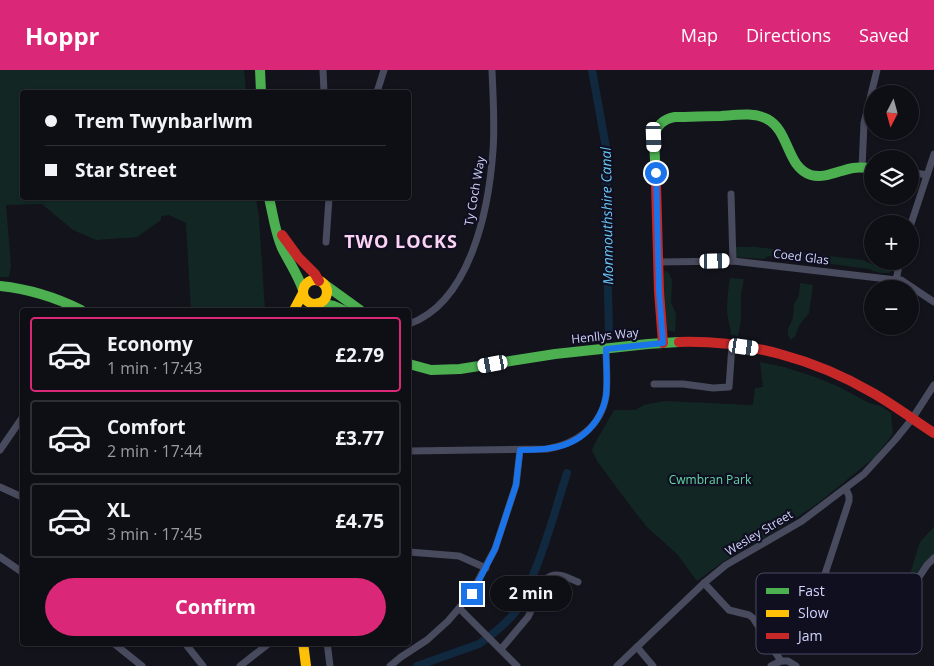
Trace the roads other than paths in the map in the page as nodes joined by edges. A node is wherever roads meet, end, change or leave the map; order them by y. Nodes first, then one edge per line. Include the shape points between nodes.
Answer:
1 (260, 70) edge
2 (324, 70) edge
3 (384, 70) edge
4 (492, 70) edge
5 (877, 70) edge
6 (261, 90) edge
7 (324, 90) edge
8 (378, 90) edge
9 (866, 150) edge
10 (934, 156) edge
11 (864, 168) edge
12 (919, 174) edge
13 (927, 175) junction
14 (731, 194) dead end
15 (270, 200) edge
16 (329, 200) edge
17 (914, 215) edge
18 (276, 224) junction
19 (326, 242) dead end
20 (733, 261) junction
21 (658, 262) junction
22 (898, 270) edge
23 (896, 280) joint
24 (321, 282) junction
25 (0, 286) edge
26 (303, 291) junction
27 (919, 292) edge
28 (934, 302) edge
29 (314, 306) edge
30 (77, 308) edge
31 (295, 308) edge
32 (338, 308) edge
33 (357, 308) edge
34 (412, 323) edge
35 (663, 343) junction
36 (732, 345) junction
37 (606, 349) junction
38 (411, 364) edge
39 (654, 384) dead end
40 (934, 384) edge
41 (912, 419) junction
42 (20, 421) edge
43 (934, 433) edge
44 (0, 450) edge
45 (520, 450) junction
46 (411, 451) edge
47 (0, 487) edge
48 (846, 489) junction
49 (20, 496) edge
50 (411, 552) edge
51 (0, 557) edge
52 (934, 558) edge
53 (486, 568) junction
54 (20, 571) edge
55 (825, 573) edge
56 (921, 573) edge
57 (578, 582) dead end
58 (704, 583) junction
59 (460, 608) junction
60 (756, 624) edge
61 (117, 646) edge
62 (187, 646) edge
63 (266, 646) edge
64 (304, 646) edge
65 (328, 646) edge
66 (637, 647) junction
67 (500, 649) junction
68 (777, 654) edge
69 (781, 661) junction
70 (142, 666) edge
71 (203, 666) edge
72 (240, 666) edge
73 (306, 666) edge
74 (330, 666) edge
75 (390, 666) edge
76 (517, 666) edge
77 (617, 666) edge
78 (652, 666) edge
79 (771, 666) edge
80 (796, 666) edge

1 - 6 street
2 - 7 street
3 - 8 street
4 - 34 street, Ty Coch Way via 493,151 479,230 458,282 438,306
5 - 9 street via 864,123
10 - 13 street
11 - 21 street via 850,168 820,177 805,173 798,168 776,124 762,116 675,117 663,120 654,137
12 - 13 street
13 - 17 street
14 - 20 street
15 - 18 street
16 - 19 street
18 - 24 street via 288,245
18 - 26 street via 282,248
20 - 21 street, Coed Glas
20 - 23 street, Coed Glas
21 - 35 street
22 - 23 street
24 - 26 street via 310,281
24 - 29 street via 326,295
24 - 33 street
25 - 30 street via 42,293
26 - 29 street via 307,301
26 - 31 street
27 - 28 street, Coed Glas
29 - 32 street
35 - 36 street, Henllys Way
35 - 37 street, Henllys Way
36 - 39 street via 729,387
36 - 41 street, Henllys Way via 775,352 838,375 867,389
37 - 38 street, Henllys Way via 457,370 433,370
37 - 45 street via 604,404 588,430 576,440 557,447
40 - 41 street, Wesley Street
41 - 43 street, Henllys Way
41 - 48 street, Wesley Street via 879,459
42 - 44 street
45 - 46 street
45 - 53 street via 516,485
47 - 49 street
48 - 55 street via 849,501
48 - 58 street, Wesley Street via 802,521 726,565
50 - 53 street via 459,556
51 - 54 street
52 - 56 street
53 - 59 street
57 - 67 street via 560,575 546,579 528,617
58 - 60 street via 728,610 751,617
58 - 66 street, Wesley Street
59 - 67 street
59 - 75 street via 427,640
61 - 70 street
62 - 71 street
63 - 72 street
64 - 73 street
65 - 74 street
66 - 77 street, Wesley Street
66 - 78 street
67 - 76 street
68 - 69 street
69 - 79 street
69 - 80 street

